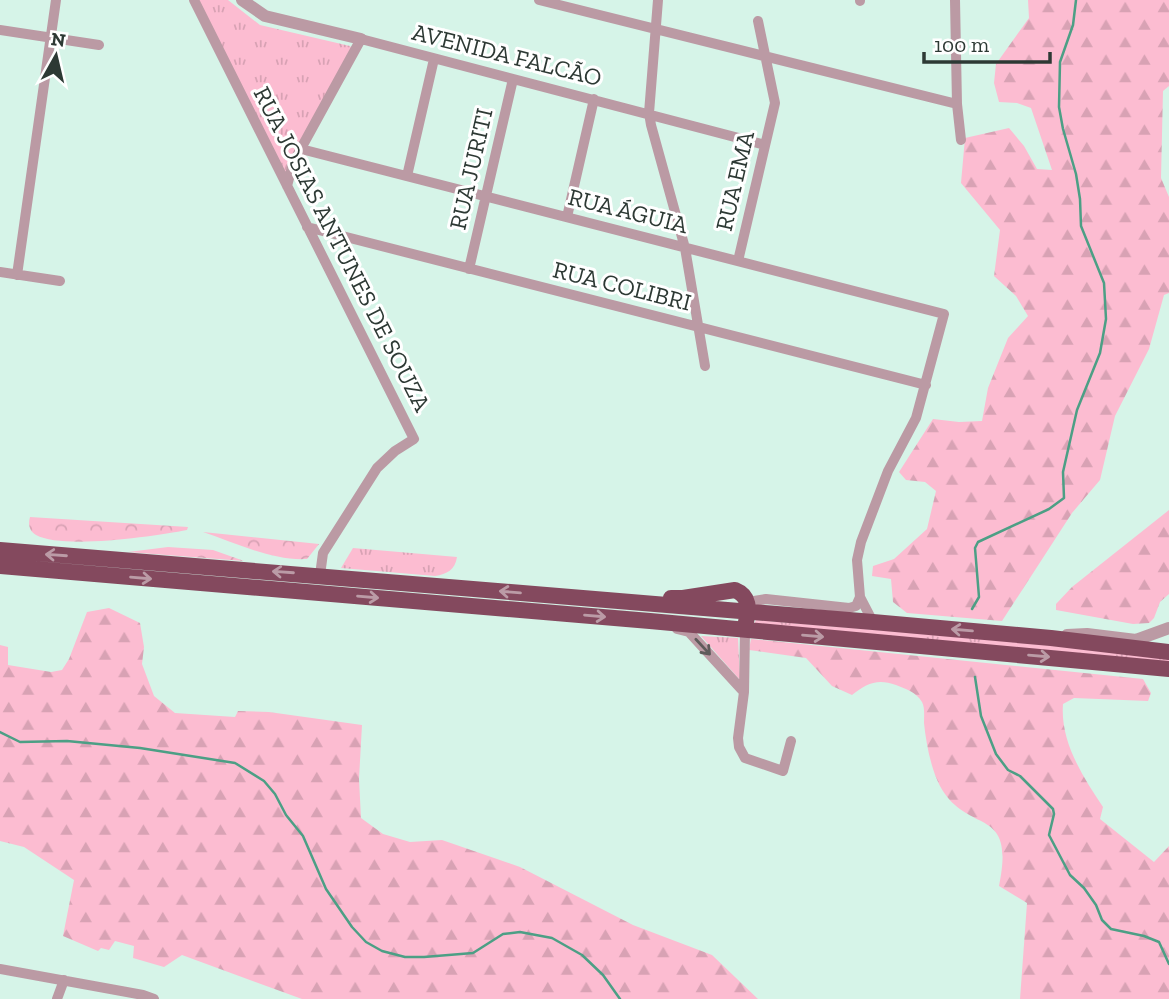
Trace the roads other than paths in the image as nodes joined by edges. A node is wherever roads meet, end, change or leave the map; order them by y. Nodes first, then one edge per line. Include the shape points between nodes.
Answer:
1 (56, 0) edge
2 (194, 0) edge
3 (242, 0) edge
4 (539, 0) edge
5 (658, 0) edge
6 (956, 0) edge
7 (758, 21) dead end
8 (656, 29) junction
9 (0, 30) edge
10 (50, 38) junction
11 (361, 39) junction
12 (99, 45) dead end
13 (765, 56) junction
14 (435, 59) junction
15 (513, 79) junction
16 (594, 99) junction
17 (957, 104) junction
18 (649, 113) junction
19 (961, 140) dead end
20 (765, 145) junction
21 (301, 149) junction
22 (407, 176) junction
23 (287, 186) junction
24 (487, 197) junction
25 (567, 217) junction
26 (307, 227) junction
27 (685, 248) junction
28 (737, 261) junction
29 (469, 268) junction
30 (0, 272) edge
31 (17, 275) junction
32 (60, 281) dead end
33 (697, 327) junction
34 (705, 366) dead end
35 (926, 385) junction
36 (0, 550) edge
37 (0, 566) edge
38 (320, 575) junction
39 (860, 597) junction
40 (747, 616) junction
41 (650, 621) junction
42 (873, 622) junction
43 (1166, 629) edge
44 (1051, 638) junction
45 (1169, 652) edge
46 (1169, 669) edge
47 (744, 692) junction
48 (791, 741) dead end
49 (0, 969) edge
50 (64, 980) junction
51 (57, 999) edge
52 (154, 999) edge

1 - 10 street
2 - 23 street, RUA JOSIAS ANTUNES DE SOUZA
3 - 11 street, AVENIDA FALCÃO via 265,16
4 - 8 street
5 - 8 street
6 - 17 street
7 - 13 street, RUA EMA
8 - 13 street
8 - 18 street
9 - 10 street
10 - 12 street
10 - 31 street
11 - 14 street, AVENIDA FALCÃO
11 - 21 street
13 - 17 street
13 - 20 street, RUA EMA via 775,103
14 - 15 street, AVENIDA FALCÃO
14 - 22 street
15 - 16 street, AVENIDA FALCÃO
15 - 24 street, RUA JURITI
16 - 18 street, AVENIDA FALCÃO
16 - 25 street
17 - 19 street
18 - 20 street, AVENIDA FALCÃO
18 - 27 street
20 - 28 street, RUA EMA
21 - 22 street, RUA ÁGUIA
21 - 23 street
22 - 24 street, RUA ÁGUIA
23 - 26 street, RUA JOSIAS ANTUNES DE SOUZA
24 - 25 street, RUA ÁGUIA
24 - 29 street, RUA JURITI
25 - 27 street, RUA ÁGUIA
26 - 29 street, RUA COLIBRI
26 - 38 street, RUA JOSIAS ANTUNES DE SOUZA via 414,439 377,468 323,553
27 - 28 street, RUA ÁGUIA
27 - 33 street
28 - 35 street, RUA ÁGUIA via 944,314
29 - 33 street, RUA COLIBRI
30 - 31 street
31 - 32 street
33 - 34 street
33 - 35 street, RUA COLIBRI
35 - 39 street via 861,542
38 -> 36 highway
37 -> 41 highway
40 -> 38 highway via 742,593 736,590 683,598 542,595
39 - 40 street via 856,606 849,608 766,599
39 - 42 street
40 - 41 highway via 741,622
40 - 42 highway
40 -> 46 highway
40 - 47 street
41 -> 47 street via 689,632
44 -> 42 highway
43 - 44 street via 1136,640 1077,634
44 - 45 highway
47 - 48 street via 738,747 745,758 783,771
49 - 50 street
50 - 51 street
50 - 52 street

